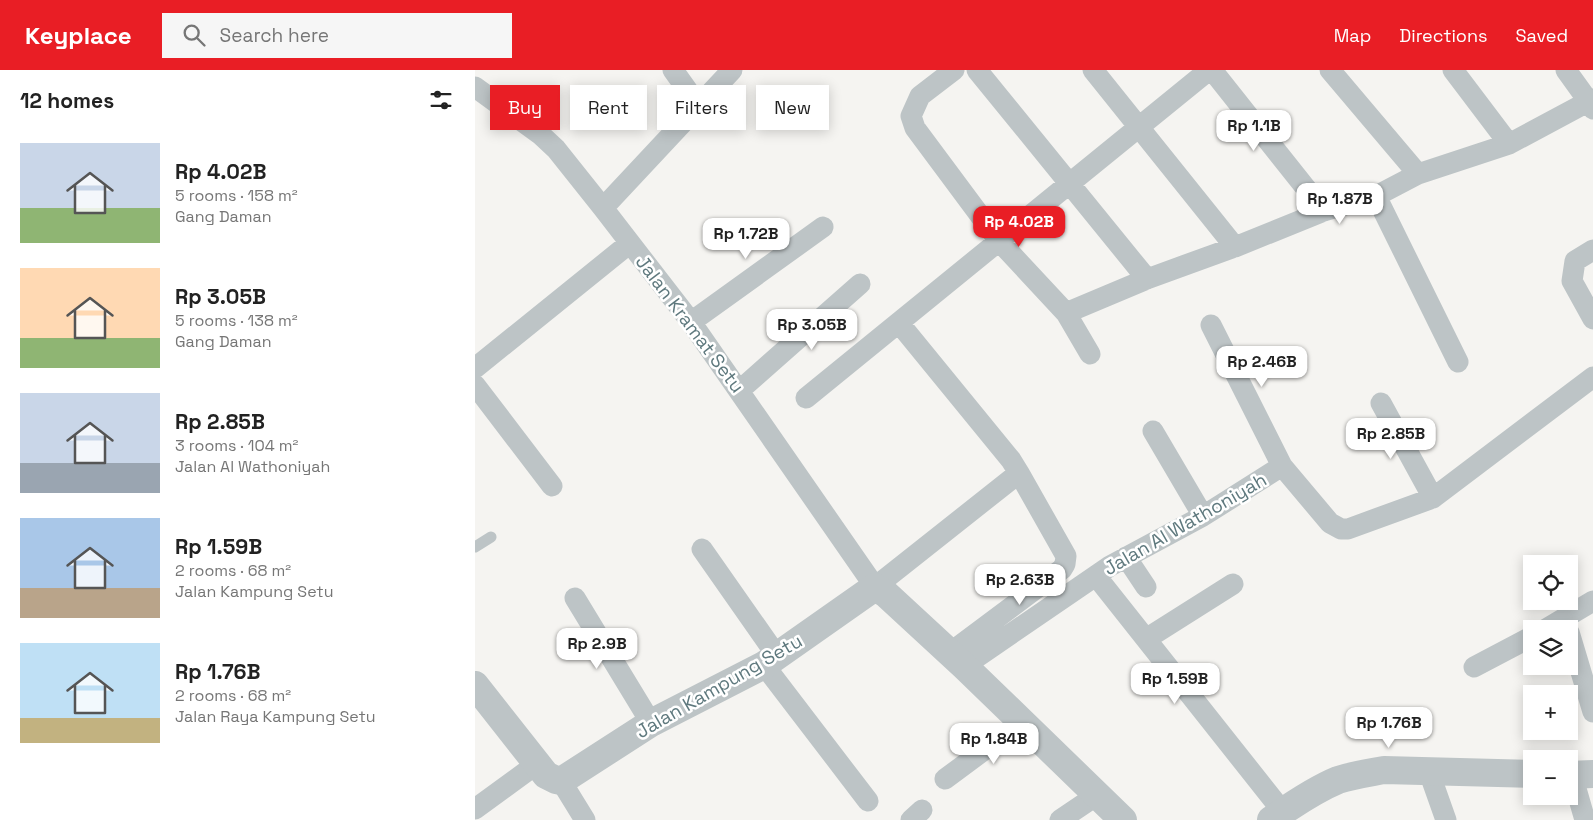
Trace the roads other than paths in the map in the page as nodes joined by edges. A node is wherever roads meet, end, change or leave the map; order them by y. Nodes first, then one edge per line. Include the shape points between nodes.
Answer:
1 (673, 70) edge
2 (732, 70) edge
3 (954, 70) edge
4 (977, 70) edge
5 (1093, 70) edge
6 (1210, 70) edge
7 (1330, 70) edge
8 (1453, 70) edge
9 (1565, 70) edge
10 (684, 85) edge
11 (717, 85) edge
12 (475, 87) edge
13 (1592, 103) edge
14 (1139, 127) junction
15 (675, 130) edge
16 (1509, 144) junction
17 (1418, 174) junction
18 (1069, 184) junction
19 (1376, 196) junction
20 (603, 208) junction
21 (1324, 210) junction
22 (823, 227) dead end
23 (999, 241) junction
24 (629, 243) junction
25 (1235, 247) junction
26 (1593, 250) edge
27 (1147, 280) junction
28 (860, 284) dead end
29 (1066, 313) junction
30 (1593, 319) edge
31 (691, 322) junction
32 (899, 323) junction
33 (1211, 325) dead end
34 (1090, 354) dead end
35 (1458, 362) dead end
36 (475, 368) edge
37 (1593, 376) edge
38 (475, 385) edge
39 (740, 390) junction
40 (807, 398) dead end
41 (1381, 404) dead end
42 (1153, 431) dead end
43 (1281, 466) junction
44 (1019, 473) junction
45 (551, 486) dead end
46 (1433, 498) junction
47 (1203, 516) junction
48 (491, 537) dead end
49 (475, 547) edge
50 (703, 548) dead end
51 (1125, 557) junction
52 (1096, 576) junction
53 (1233, 584) dead end
54 (875, 587) junction
55 (1146, 587) dead end
56 (575, 598) dead end
57 (1593, 601) edge
58 (1573, 620) edge
59 (1146, 639) junction
60 (1523, 641) edge
61 (770, 660) junction
62 (957, 660) junction
63 (1578, 662) edge
64 (1474, 668) dead end
65 (475, 685) edge
66 (1593, 712) edge
67 (1022, 722) junction
68 (651, 723) junction
69 (537, 763) junction
70 (1429, 772) junction
71 (1523, 774) edge
72 (1578, 774) edge
73 (945, 779) dead end
74 (561, 781) junction
75 (1097, 795) junction
76 (868, 800) dead end
77 (475, 809) edge
78 (1277, 816) edge
79 (585, 820) edge
80 (1059, 820) edge
81 (1123, 820) edge
82 (1446, 820) edge
83 (1585, 820) edge

1 - 10 street
2 - 11 street
3 - 23 street via 920,96 911,116 922,138
4 - 18 street
5 - 14 street
6 - 14 street
6 - 21 street
7 - 17 street
8 - 16 street
9 - 13 street
12 - 20 street, Jalan Kramat Setu via 556,149
13 - 16 street
14 - 18 street
14 - 25 street
15 - 20 street
16 - 17 street
17 - 19 street
18 - 23 street
18 - 27 street
19 - 21 street
19 - 35 street
20 - 24 street, Jalan Kramat Setu
21 - 25 street
22 - 31 street
23 - 29 street
23 - 32 street
24 - 31 street, Jalan Kramat Setu
24 - 36 street
25 - 27 street
26 - 30 street via 1575,261 1572,281
27 - 29 street
28 - 39 street
29 - 34 street
31 - 39 street, Jalan Kramat Setu
32 - 40 street
32 - 44 street
33 - 43 street
37 - 46 street
38 - 45 street
39 - 54 street, Jalan Kramat Setu
41 - 46 street
42 - 47 street
43 - 46 street via 1330,523 1341,529
43 - 47 street, Jalan Al Wathoniyah
44 - 54 street
44 - 62 street via 1066,556 1065,564
47 - 51 street, Jalan Al Wathoniyah
48 - 49 lane
50 - 61 street
51 - 52 street, Jalan Al Wathoniyah
51 - 55 street
52 - 59 street
52 - 62 street, Jalan Al Wathoniyah
53 - 59 street
54 - 61 street, Jalan Kampung Setu
54 - 62 street
56 - 68 street
57 - 58 street
59 - 78 street
60 - 64 street
61 - 68 street, Jalan Kampung Setu
61 - 76 street
62 - 67 street
63 - 66 street
65 - 69 street
67 - 73 street
67 - 75 street
68 - 74 street, Jalan Kampung Setu
69 - 74 street via 546,775
69 - 77 street
70 - 71 street
70 - 78 street via 1384,770 1339,780
70 - 82 street
72 - 83 street
74 - 79 street
75 - 80 street
75 - 81 street

